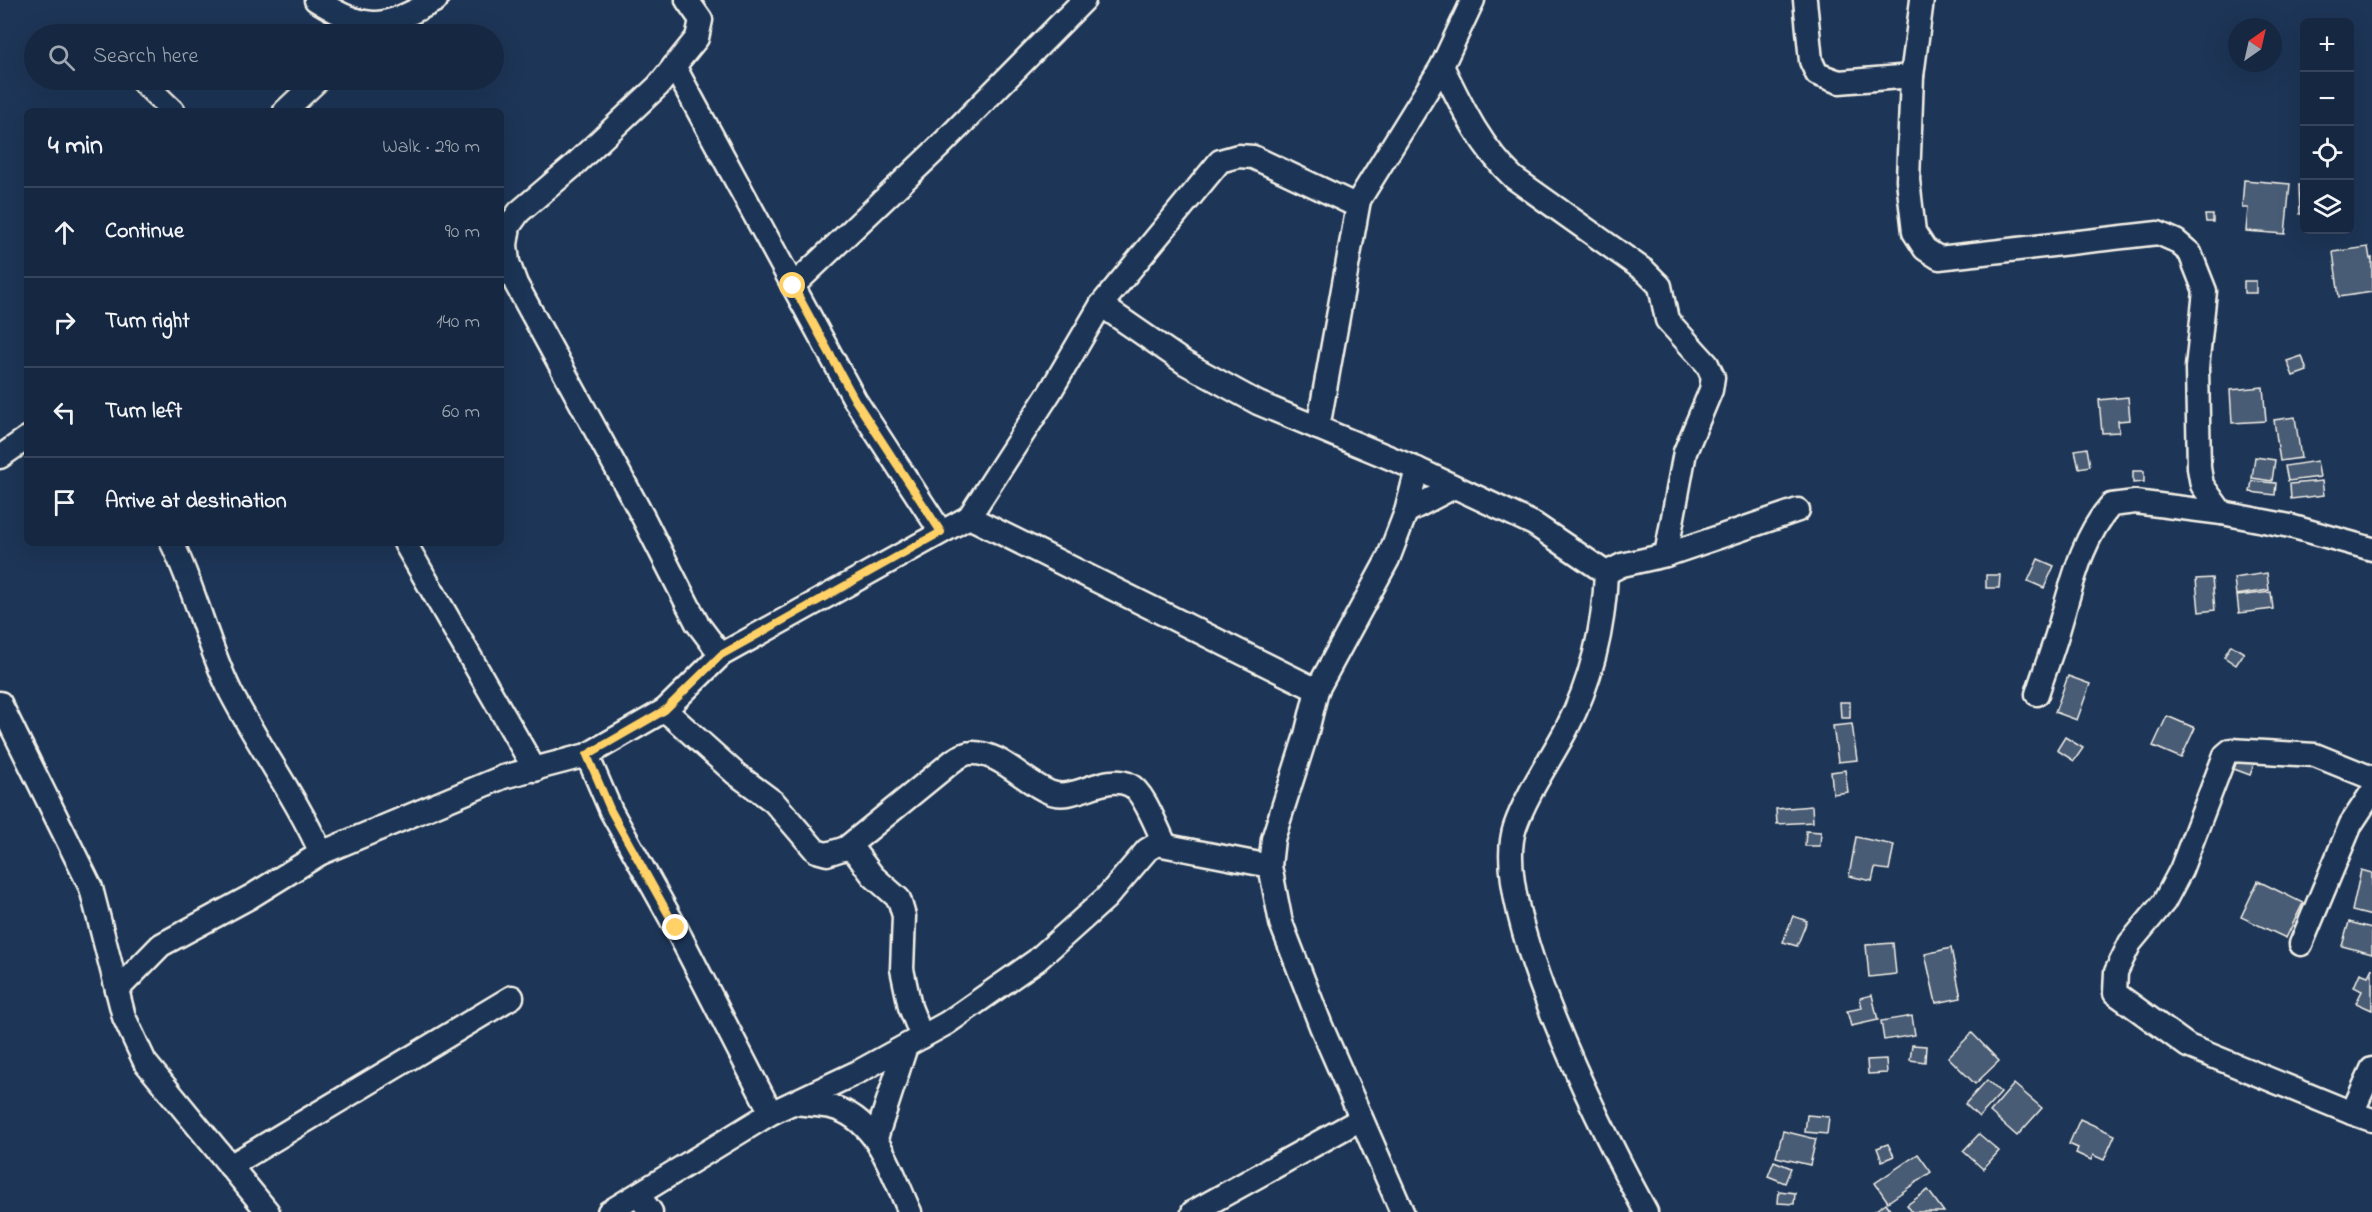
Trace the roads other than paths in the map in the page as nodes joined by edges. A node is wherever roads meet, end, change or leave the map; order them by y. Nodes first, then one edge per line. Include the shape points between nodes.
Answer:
1 (316, 0) edge
2 (436, 0) edge
3 (687, 0) edge
4 (1084, 0) edge
5 (1473, 0) edge
6 (1805, 0) edge
7 (1922, 0) edge
8 (358, 24) edge
9 (387, 24) edge
10 (674, 66) junction
11 (1442, 66) junction
12 (1912, 76) junction
13 (151, 90) edge
14 (307, 90) edge
15 (170, 108) edge
16 (288, 108) edge
17 (1359, 200) junction
18 (793, 286) junction
19 (1101, 305) junction
20 (1318, 428) junction
21 (24, 440) edge
22 (0, 457) edge
23 (1417, 469) junction
24 (1454, 487) junction
25 (1798, 510) dead end
26 (1406, 512) junction
27 (2223, 513) junction
28 (969, 517) junction
29 (941, 532) junction
30 (174, 546) edge
31 (407, 546) edge
32 (2372, 549) edge
33 (1666, 555) junction
34 (1606, 573) junction
35 (721, 655) junction
36 (1317, 690) junction
37 (2037, 694) dead end
38 (0, 703) edge
39 (665, 710) junction
40 (587, 755) junction
41 (535, 770) junction
42 (2372, 778) edge
43 (2372, 792) edge
44 (1165, 844) junction
45 (846, 848) junction
46 (321, 853) junction
47 (1270, 866) junction
48 (2301, 944) dead end
49 (117, 990) junction
50 (512, 997) dead end
51 (914, 1042) junction
52 (2372, 1069) edge
53 (792, 1103) junction
54 (771, 1113) junction
55 (2362, 1116) edge
56 (1361, 1119) junction
57 (876, 1138) junction
58 (230, 1166) junction
59 (645, 1203) edge
60 (268, 1212) edge
61 (609, 1212) edge
62 (910, 1212) edge
63 (1193, 1212) edge
64 (1402, 1212) edge
65 (1646, 1212) edge

1 - 8 street
2 - 9 street
3 - 10 street via 701,20 700,30
4 - 18 street via 939,147
5 - 11 street
6 - 12 street via 1811,61 1817,74 1839,82
7 - 12 street
10 - 18 street
10 - 35 street via 658,86 519,212 509,226 506,245 516,284 697,623
11 - 17 street
11 - 33 street via 1472,128 1495,160 1514,178 1645,271 1660,286 1667,320 1713,376 1685,452
12 - 27 street via 1908,180 1914,232 1925,249 1939,258 2158,233 2190,253 2205,291 2198,368 2199,468 2202,485
13 - 15 street
14 - 16 street
17 - 19 street via 1351,203 1252,157 1220,161
17 - 20 street
18 - 29 street via 855,400
19 - 20 street via 1185,363 1258,403
19 - 28 street
20 - 23 street
21 - 22 street
23 - 24 street
23 - 26 street
24 - 26 street
24 - 34 street via 1534,524
25 - 33 street
26 - 36 street via 1388,559
27 - 32 street via 2290,526
27 - 37 street via 2135,502 2111,505 2100,517 2069,586
28 - 29 street
28 - 36 street
29 - 35 street
30 - 46 street via 189,576 230,690 309,825
31 - 41 street
33 - 34 street via 1622,565
34 - 65 street via 1598,642 1587,685 1515,828 1511,873 1529,953 1603,1133
35 - 39 street
36 - 47 street via 1273,839
38 - 49 street via 91,888
39 - 40 street
39 - 45 street via 736,774 774,802 816,851 827,854
40 - 41 street
40 - 54 street via 611,811
41 - 46 street via 494,781
42 - 55 street via 2315,755 2231,750 2181,870 2164,902 2130,944 2116,972 2115,993 2188,1046
43 - 48 street via 2351,824
44 - 45 street via 1139,792 1131,785 1118,781 1065,795 1050,793 987,755 970,752 954,760
44 - 47 street
44 - 51 street via 1147,850 1106,898 1037,960
45 - 51 street via 855,852 873,876 900,899 904,916 902,969
46 - 49 street via 161,945
47 - 56 street via 1281,923
49 - 58 street via 124,1017 145,1062
50 - 58 street
51 - 53 street
51 - 57 street
52 - 55 street
53 - 54 street
53 - 57 street via 832,1107 862,1123
54 - 59 street via 722,1141
56 - 63 street
56 - 64 street
57 - 62 street
58 - 60 street
59 - 61 street

